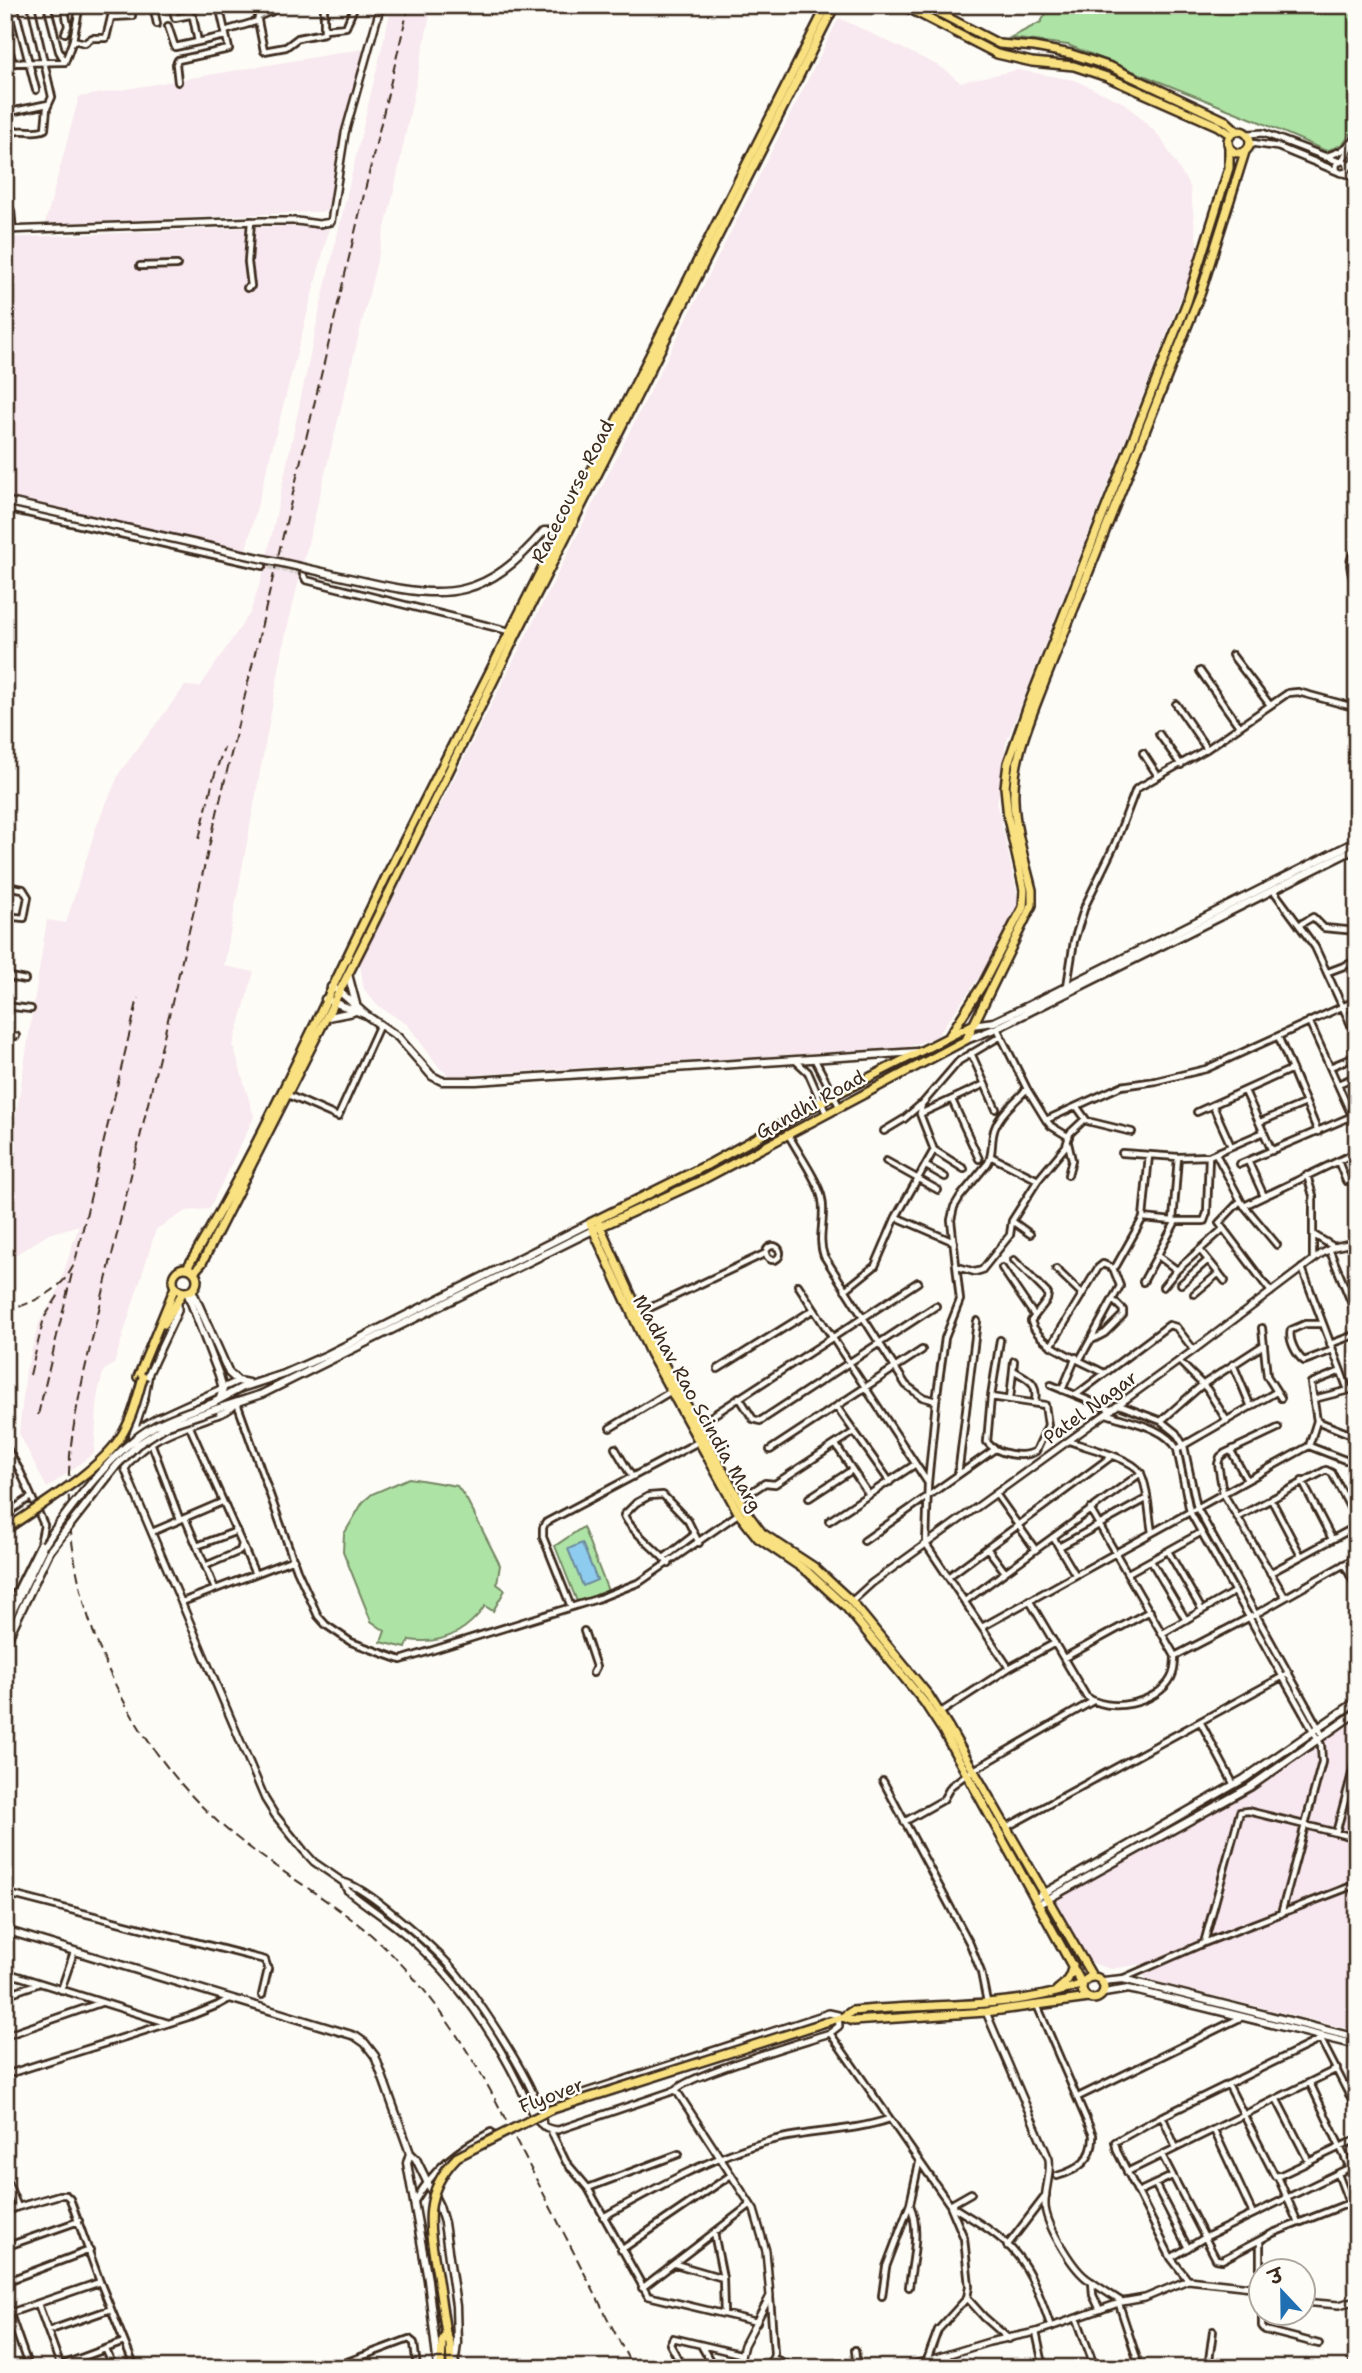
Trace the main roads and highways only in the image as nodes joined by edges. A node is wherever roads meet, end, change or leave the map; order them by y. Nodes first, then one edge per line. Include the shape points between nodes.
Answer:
1 (827, 5) edge
2 (835, 5) edge
3 (902, 5) edge
4 (924, 5) edge
5 (1234, 133) junction
6 (1229, 146) junction
7 (1245, 152) junction
8 (5, 501) edge
9 (562, 531) junction
10 (513, 632) junction
11 (1354, 846) edge
12 (1357, 856) edge
13 (348, 972) junction
14 (331, 988) junction
15 (340, 991) junction
16 (325, 999) junction
17 (334, 1003) junction
18 (356, 1009) junction
19 (328, 1017) junction
20 (972, 1026) junction
21 (948, 1036) junction
22 (966, 1040) junction
23 (919, 1052) junction
24 (943, 1052) junction
25 (619, 1217) junction
26 (595, 1225) junction
27 (610, 1247) junction
28 (191, 1270) junction
29 (174, 1287) junction
30 (187, 1291) junction
31 (635, 1315) junction
32 (141, 1377) junction
33 (253, 1383) junction
34 (674, 1390) junction
35 (216, 1404) junction
36 (702, 1441) junction
37 (742, 1512) junction
38 (5, 1525) edge
39 (5, 1530) edge
40 (5, 1626) edge
41 (5, 1644) edge
42 (1357, 1701) edge
43 (1357, 1712) edge
44 (1317, 1733) junction
45 (970, 1772) junction
46 (1041, 1899) junction
47 (5, 1930) edge
48 (1073, 1965) junction
49 (1092, 1976) junction
50 (1124, 1979) junction
51 (1103, 1981) junction
52 (1082, 1984) junction
53 (1126, 1989) junction
54 (1104, 1993) junction
55 (1051, 1995) junction
56 (1090, 1998) junction
57 (841, 2018) junction
58 (1357, 2038) edge
59 (1357, 2045) edge
60 (410, 2153) junction
61 (446, 2333) junction
62 (440, 2366) edge
63 (452, 2366) edge

1 - 9 main road, Racecourse Road
2 - 10 main road, Racecourse Road
3 - 5 main road via 997,54 1074,66 1107,77
4 - 5 main road via 999,44 1071,54 1111,67 1226,121
5 - 6 main road
5 - 7 main road via 1248,134 1251,143
6 - 7 main road via 1237,153
6 - 21 main road via 1229,168 1187,302 1008,763 1006,799 1024,890 1020,915
7 - 20 main road via 1201,292 1023,745 1014,799 1032,905
8 - 9 main road, bridge via 425,592 462,590 505,571 544,531
9 - 10 main road, Racecourse Road
10 - 13 main road, Racecourse Road
10 - 14 main road, Racecourse Road
11 - 12 main road
11 - 20 main road via 994,1022
11 - 22 main road, Gandhi Road
13 - 15 main road, Racecourse Road
13 - 18 main road
14 - 15 main road
14 - 16 main road, Racecourse Road
15 - 17 main road, Racecourse Road
15 - 18 main road
16 - 17 main road
16 - 28 main road, Racecourse Road
17 - 18 main road
17 - 19 main road, Racecourse Road
18 - 19 main road
18 - 23 main road via 398,1037 432,1076 442,1081
19 - 28 main road, Racecourse Road via 202,1263
20 - 21 main road
20 - 22 main road
21 - 23 main road
21 - 24 main road
22 - 24 main road, Gandhi Road
23 - 26 main road
24 - 25 main road, Gandhi Road via 702,1180
25 - 26 main road, Gandhi Road
25 - 27 main road via 610,1231
26 - 27 main road, Madhav Rao Scindia Marg
26 - 31 main road, Madhav Rao Scindia Marg
26 - 33 main road via 329,1354
26 - 35 main road, Gandhi Road via 254,1397
27 - 31 main road, Madhav Rao Scindia Marg
28 - 29 main road via 179,1269
28 - 30 main road via 197,1279
29 - 30 main road
29 - 32 main road
30 - 32 main road
30 - 33 main road via 224,1364 237,1381
30 - 35 main road via 223,1389
31 - 34 main road, Madhav Rao Scindia Marg
32 - 38 main road, bridge via 108,1448
32 - 39 main road, bridge via 128,1424 108,1454
33 - 35 main road
34 - 36 main road, Madhav Rao Scindia Marg
34 - 36 main road, Madhav Rao Scindia Marg via 698,1425
35 - 40 main road, bridge via 153,1427 121,1450 44,1544
35 - 41 main road, bridge via 150,1435 117,1465 49,1552
36 - 37 main road, Madhav Rao Scindia Marg
36 - 37 main road, Madhav Rao Scindia Marg
37 - 45 main road, Madhav Rao Scindia Marg via 758,1538 849,1604 937,1715
42 - 44 main road
43 - 44 main road
44 - 46 main road
44 - 46 main road via 1227,1801
45 - 46 main road, Madhav Rao Scindia Marg
45 - 46 main road, Madhav Rao Scindia Marg via 1006,1828
46 - 48 main road, Madhav Rao Scindia Marg
46 - 49 main road, Madhav Rao Scindia Marg
47 - 60 main road via 355,2036 375,2056
48 - 52 main road, Madhav Rao Scindia Marg
48 - 55 main road via 1065,1985
49 - 51 main road
49 - 52 main road
50 - 51 main road
50 - 53 main road
50 - 58 main road
51 - 54 main road
52 - 55 main road, Flyover
52 - 56 main road via 1083,1993
53 - 54 main road
53 - 59 main road
54 - 56 main road
55 - 57 main road, Flyover via 852,2011
56 - 57 main road via 986,2012
57 - 61 main road, Flyover, bridge via 550,2110 457,2157 436,2185 428,2218
60 - 62 main road via 407,2163
60 - 63 main road via 442,2213 456,2306 457,2353
61 - 62 main road, Flyover
61 - 63 main road, Flyover

